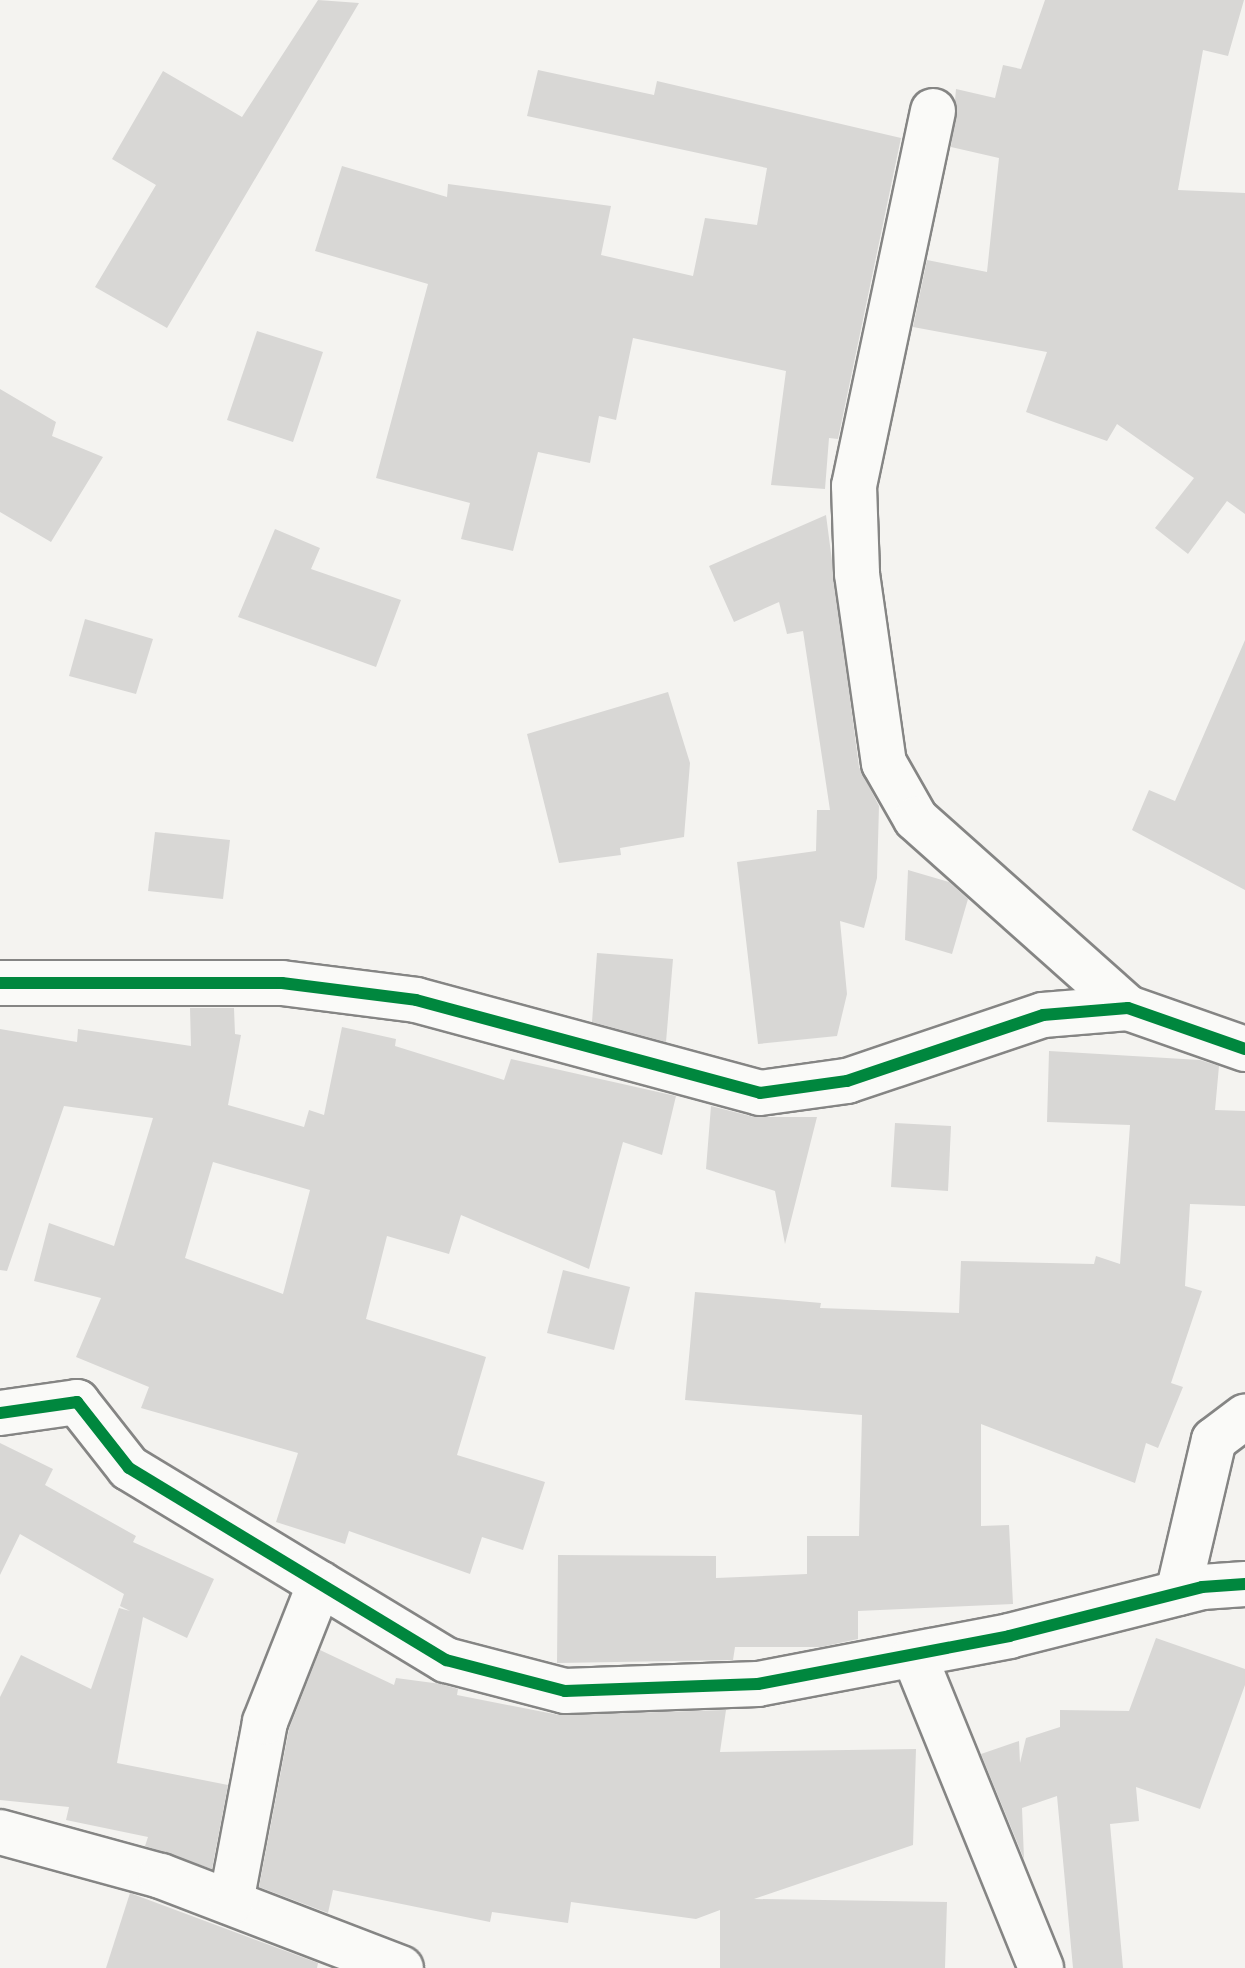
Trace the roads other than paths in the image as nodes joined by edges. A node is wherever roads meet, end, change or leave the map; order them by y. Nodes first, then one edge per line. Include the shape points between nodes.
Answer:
1 (933, 111) dead end
2 (0, 983) edge
3 (1128, 1008) junction
4 (1245, 1049) edge
5 (0, 1413) edge
6 (1245, 1417) edge
7 (320, 1583) junction
8 (1245, 1584) edge
9 (1178, 1593) junction
10 (914, 1655) junction
11 (0, 1832) edge
12 (231, 1902) junction
13 (401, 1968) edge
14 (1041, 1968) edge

1 - 3 street via 854,486 857,574 884,763 916,819
2 - 3 street via 282,983 416,1000 760,1093 847,1081 1043,1015
3 - 4 street
5 - 7 street via 77,1402 129,1468
6 - 9 street via 1214,1440
7 - 10 street via 446,1660 565,1691 758,1684
7 - 12 street via 265,1722
8 - 9 street
9 - 10 street
10 - 14 street
11 - 12 street via 161,1876
12 - 13 street

